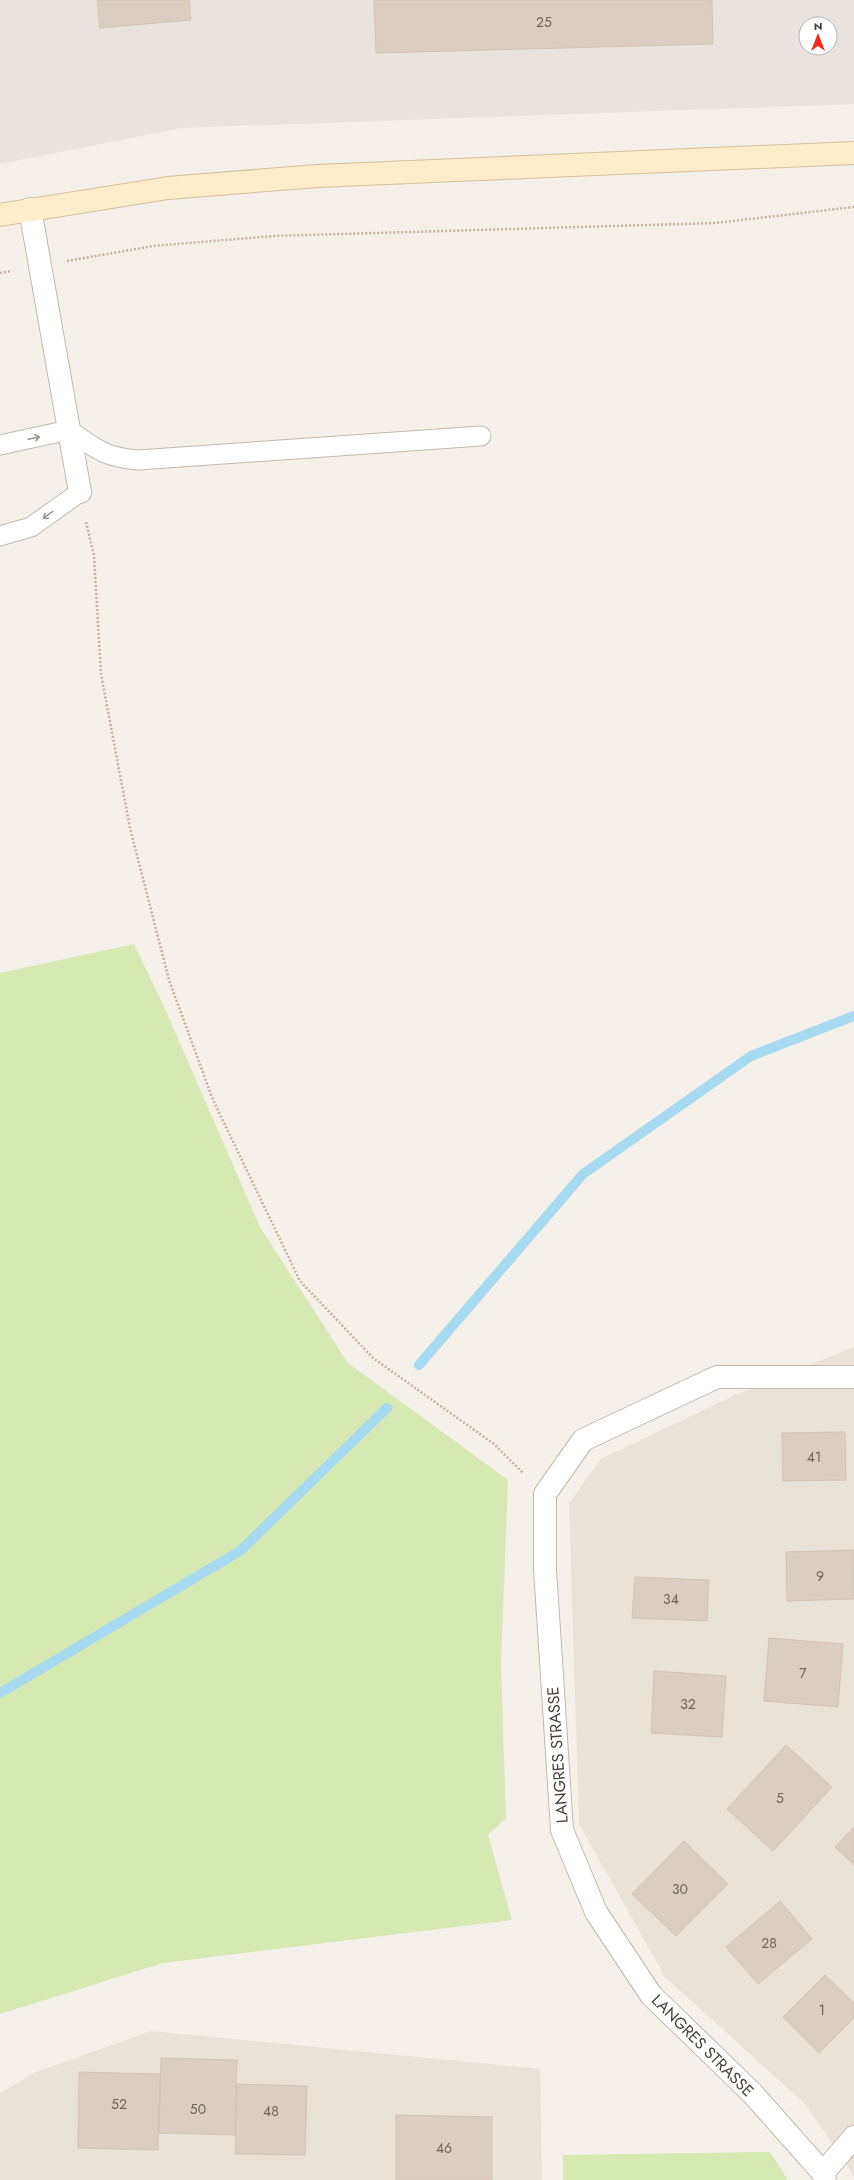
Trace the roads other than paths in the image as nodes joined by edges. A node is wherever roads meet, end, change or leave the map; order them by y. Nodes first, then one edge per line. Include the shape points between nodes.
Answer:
1 (854, 153) edge
2 (30, 208) junction
3 (0, 215) edge
4 (69, 430) junction
5 (481, 436) dead end
6 (0, 445) edge
7 (80, 492) joint
8 (0, 536) edge
9 (854, 1377) edge
10 (854, 2137) edge
11 (824, 2176) edge

1 - 2 main road via 316,176 168,188
2 - 3 main road
2 - 4 street
4 - 5 lane via 99,451 116,458 138,460
6 -> 4 lane
4 - 7 street
7 -> 8 lane via 31,527
9 - 11 street, LANGRES STRASSE via 717,1377 583,1440 545,1494 546,1569 562,1830 596,1912 651,1995 752,2093
10 - 11 street

